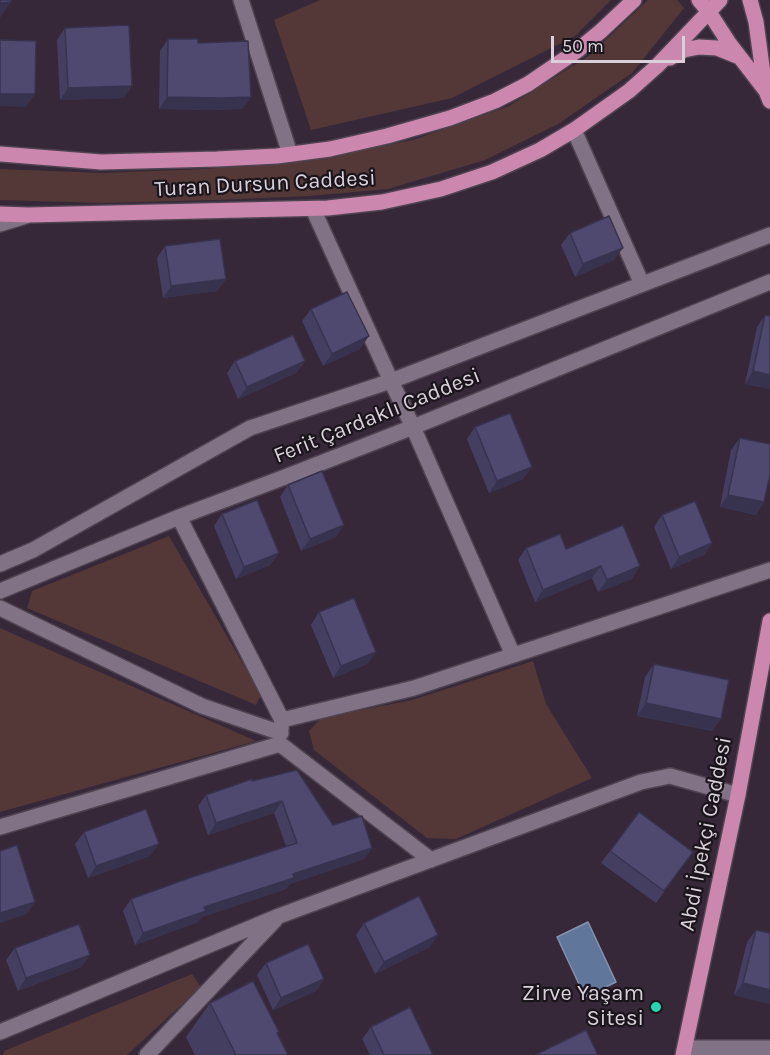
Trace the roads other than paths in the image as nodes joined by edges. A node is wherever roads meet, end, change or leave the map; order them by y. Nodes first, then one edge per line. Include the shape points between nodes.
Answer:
1 (240, 0) edge
2 (634, 0) edge
3 (720, 0) edge
4 (750, 0) edge
5 (761, 0) edge
6 (704, 6) edge
7 (756, 22) junction
8 (739, 57) junction
9 (657, 66) junction
10 (768, 96) edge
11 (574, 130) junction
12 (0, 153) edge
13 (290, 154) junction
14 (313, 209) junction
15 (0, 214) edge
16 (28, 215) junction
17 (0, 224) edge
18 (770, 235) edge
19 (770, 282) edge
20 (642, 284) junction
21 (391, 381) junction
22 (413, 427) junction
23 (179, 517) junction
24 (0, 564) edge
25 (770, 570) edge
26 (0, 591) edge
27 (0, 608) edge
28 (770, 621) edge
29 (513, 655) junction
30 (281, 732) junction
31 (738, 795) junction
32 (0, 827) edge
33 (430, 860) junction
34 (279, 916) junction
35 (0, 1032) edge
36 (770, 1048) edge
37 (684, 1051) edge
38 (147, 1055) edge

1 - 13 street
2 - 13 main road via 564,60 495,101 387,136
3 - 6 main road, Turan Dursun Caddesi
4 - 7 main road
5 - 7 main road
6 - 8 main road
6 - 9 main road, Turan Dursun Caddesi
7 - 10 main road
8 - 9 main road via 717,48 699,47 684,50
8 - 10 main road
9 - 11 main road, Turan Dursun Caddesi
11 - 14 main road, Turan Dursun Caddesi via 492,172 441,189 382,202
11 - 20 street
12 - 13 main road via 101,162
14 - 16 main road, Turan Dursun Caddesi
14 - 21 street
15 - 16 main road, Turan Dursun Caddesi
16 - 17 street
18 - 20 street
19 - 22 street, Ferit Çardaklı Caddesi
20 - 21 street
21 - 22 street
21 - 24 street via 250,428 33,550
22 - 23 street, Ferit Çardaklı Caddesi
22 - 29 street
23 - 26 street, Ferit Çardaklı Caddesi
23 - 30 street
25 - 29 street
27 - 30 street via 202,706
28 - 31 main road, Abdi İpekçi Caddesi
29 - 30 street
30 - 32 street
30 - 33 street
31 - 33 street via 670,776 641,782
31 - 37 main road, Abdi İpekçi Caddesi
33 - 34 street
34 - 35 street
34 - 38 street
36 - 37 street

